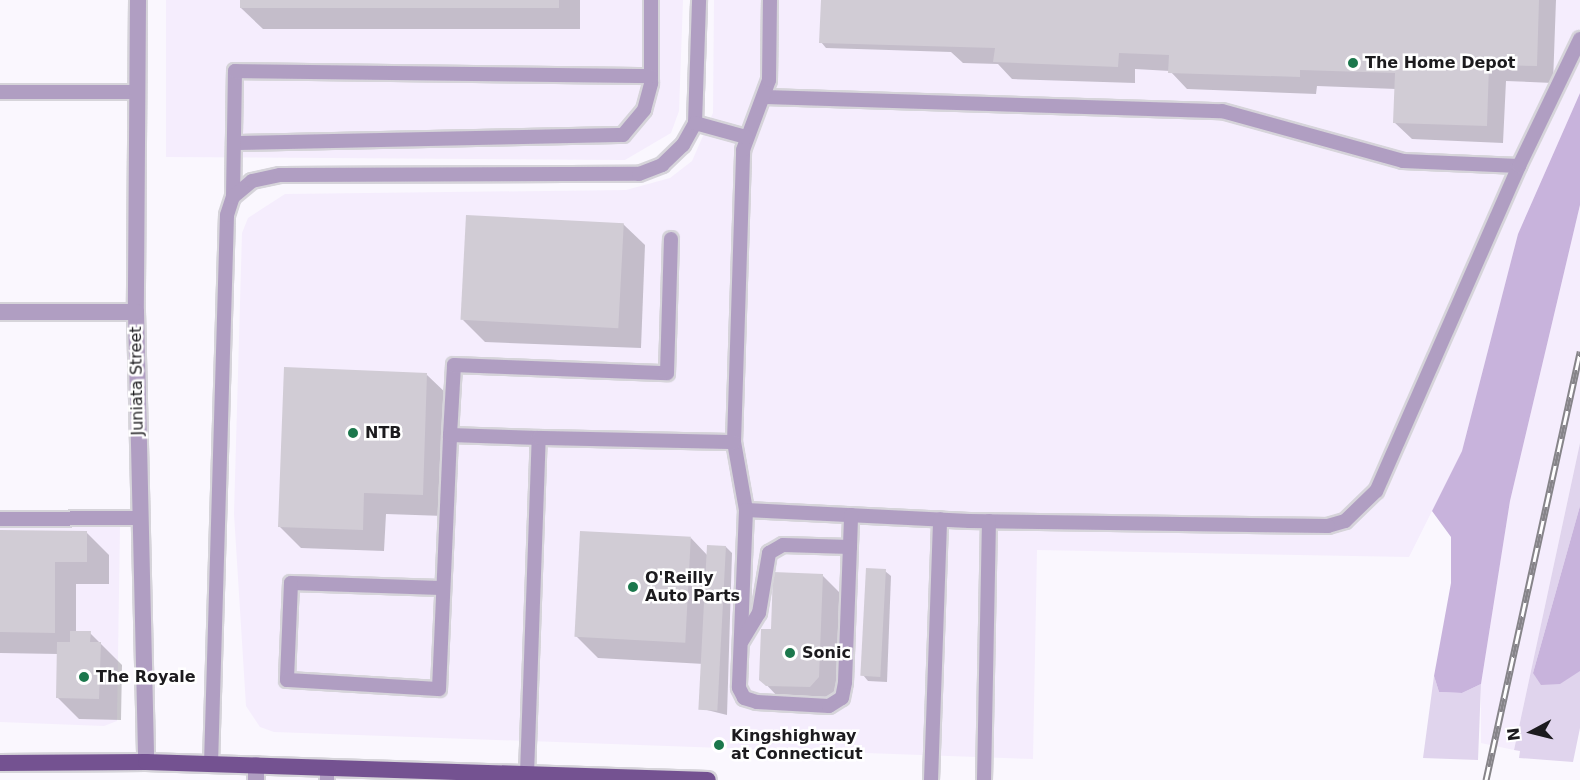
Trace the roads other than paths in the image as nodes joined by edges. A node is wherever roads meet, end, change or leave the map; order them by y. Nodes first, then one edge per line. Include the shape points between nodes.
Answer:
1 (138, 0) edge
2 (651, 0) edge
3 (699, 0) edge
4 (770, 0) edge
5 (1580, 39) edge
6 (651, 76) junction
7 (0, 92) edge
8 (137, 92) junction
9 (764, 97) junction
10 (695, 123) junction
11 (746, 137) junction
12 (234, 143) junction
13 (1519, 166) junction
14 (233, 197) junction
15 (671, 239) dead end
16 (0, 312) edge
17 (136, 312) junction
18 (450, 435) junction
19 (539, 438) junction
20 (734, 442) junction
21 (746, 510) junction
22 (851, 515) junction
23 (141, 518) junction
24 (0, 519) edge
25 (940, 519) junction
26 (989, 521) junction
27 (850, 547) junction
28 (441, 588) junction
29 (741, 643) junction
30 (146, 762) junction
31 (0, 763) edge
32 (211, 764) junction
33 (256, 772) edge
34 (327, 774) edge
35 (526, 774) junction
36 (409, 775) edge
37 (451, 776) edge
38 (584, 778) edge
39 (708, 780) edge
40 (931, 780) edge
41 (984, 780) edge

1 - 8 street, Juniata Street
2 - 6 lane
3 - 10 lane
4 - 9 lane
5 - 13 lane
6 - 12 lane via 644,110 623,135
6 - 12 lane via 235,71
7 - 8 lane
8 - 17 street, Juniata Street
9 - 11 lane
9 - 13 lane via 1222,111 1403,161
10 - 11 lane
10 - 14 lane via 683,145 662,165 639,174 280,175 252,181
11 - 20 lane
12 - 14 lane
13 - 26 lane via 1376,491 1344,521 1328,526
14 - 32 lane via 227,215
15 - 18 lane via 667,373 454,365
16 - 17 street
17 - 23 street, Juniata Street
18 - 19 lane
18 - 28 lane
19 - 20 lane
19 - 35 lane
20 - 21 lane
21 - 22 lane
21 - 29 lane
22 - 25 lane
22 - 27 lane
23 - 24 lane
23 - 30 street, Juniata Street
25 - 26 lane
25 - 40 lane
26 - 41 lane
27 - 29 lane via 783,545 769,553 759,613
27 - 29 lane via 842,698 829,706 744,698 739,688
28 - 28 lane via 439,689 287,680 291,584
30 - 31 main road
30 - 32 main road
32 - 33 main road
33 - 34 main road
34 - 36 main road
35 - 37 main road
35 - 38 main road
36 - 37 main road
38 - 39 main road

